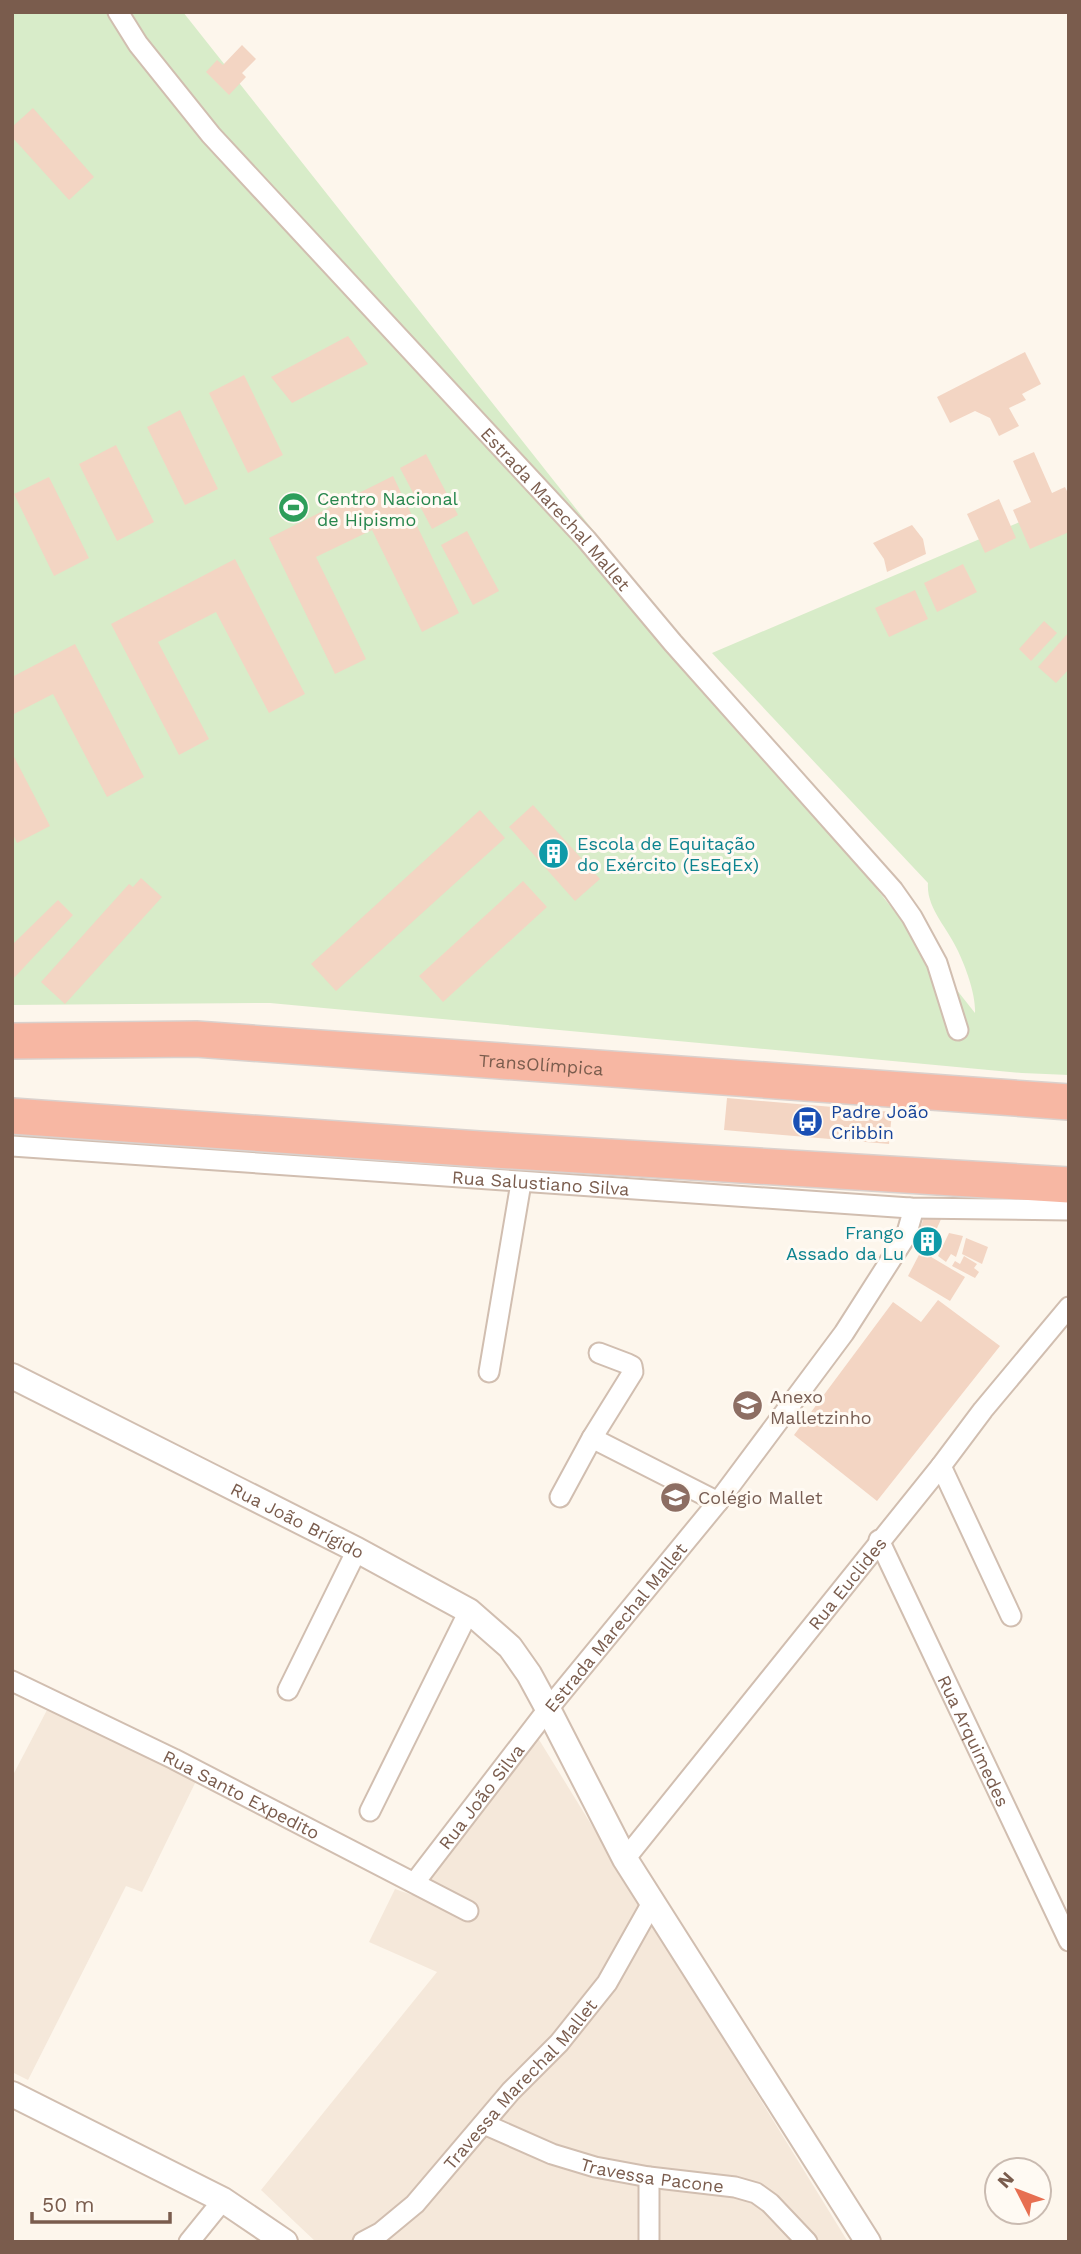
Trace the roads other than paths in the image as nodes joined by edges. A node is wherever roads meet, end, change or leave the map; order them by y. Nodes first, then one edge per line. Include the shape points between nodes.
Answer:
1 (118, 12) edge
2 (958, 1030) dead end
3 (18, 1040) edge
4 (1069, 1101) edge
5 (12, 1116) edge
6 (12, 1135) edge
7 (12, 1146) edge
8 (479, 1149) junction
9 (521, 1183) junction
10 (1069, 1185) edge
11 (910, 1208) junction
12 (1069, 1210) edge
13 (1069, 1307) edge
14 (599, 1353) dead end
15 (489, 1373) dead end
16 (12, 1376) edge
17 (592, 1438) junction
18 (941, 1466) junction
19 (560, 1497) dead end
20 (718, 1502) junction
21 (879, 1540) junction
22 (357, 1550) junction
23 (469, 1611) junction
24 (1010, 1616) dead end
25 (12, 1681) edge
26 (288, 1690) dead end
27 (548, 1709) junction
28 (370, 1811) dead end
29 (625, 1859) junction
30 (415, 1882) junction
31 (652, 1903) junction
32 (468, 1911) dead end
33 (1069, 1941) edge
34 (12, 2094) edge
35 (484, 2124) junction
36 (649, 2177) junction
37 (222, 2200) junction
38 (189, 2242) edge
39 (285, 2242) edge
40 (363, 2242) edge
41 (649, 2242) edge
42 (807, 2242) edge
43 (867, 2242) edge

1 - 2 street, Estrada Marechal Mallet via 211,135 586,539 893,890 932,953
3 - 4 highway, TransOlímpica via 196,1039
5 - 8 highway
6 - 8 highway via 117,1136 408,1152
7 - 9 street, Rua Salustiano Silva
8 - 10 highway
9 - 11 street, Rua Salustiano Silva
9 - 15 street
11 - 12 street, Rua Salustiano Silva
11 - 20 street, Estrada Marechal Mallet via 906,1236 844,1333
13 - 18 street, Rua Euclides
14 - 17 street via 632,1366 634,1372
16 - 22 street, Rua João Brígido
17 - 19 street
17 - 20 street
18 - 21 street, Rua Euclides
18 - 24 street
20 - 27 street, Estrada Marechal Mallet
21 - 29 street, Rua Euclides
21 - 33 street, Rua Arquimedes
22 - 23 street, Rua João Brígido
22 - 26 street
23 - 27 street, Rua João Brígido via 510,1647
23 - 28 street
25 - 30 street, Rua Santo Expedito
27 - 29 street, Estrada Marechal Mallet
27 - 30 street, Rua João Silva
29 - 31 street, Estrada Marechal Mallet
30 - 32 street, Rua Santo Expedito
31 - 35 street, Travessa Marechal Mallet via 607,1983
31 - 43 street, Estrada Marechal Mallet
34 - 37 street
35 - 36 street, Travessa Pacone via 552,2154
35 - 40 street, Travessa Marechal Mallet via 415,2204
36 - 41 street
36 - 42 street, Travessa Pacone via 756,2193
37 - 38 street
37 - 39 street

